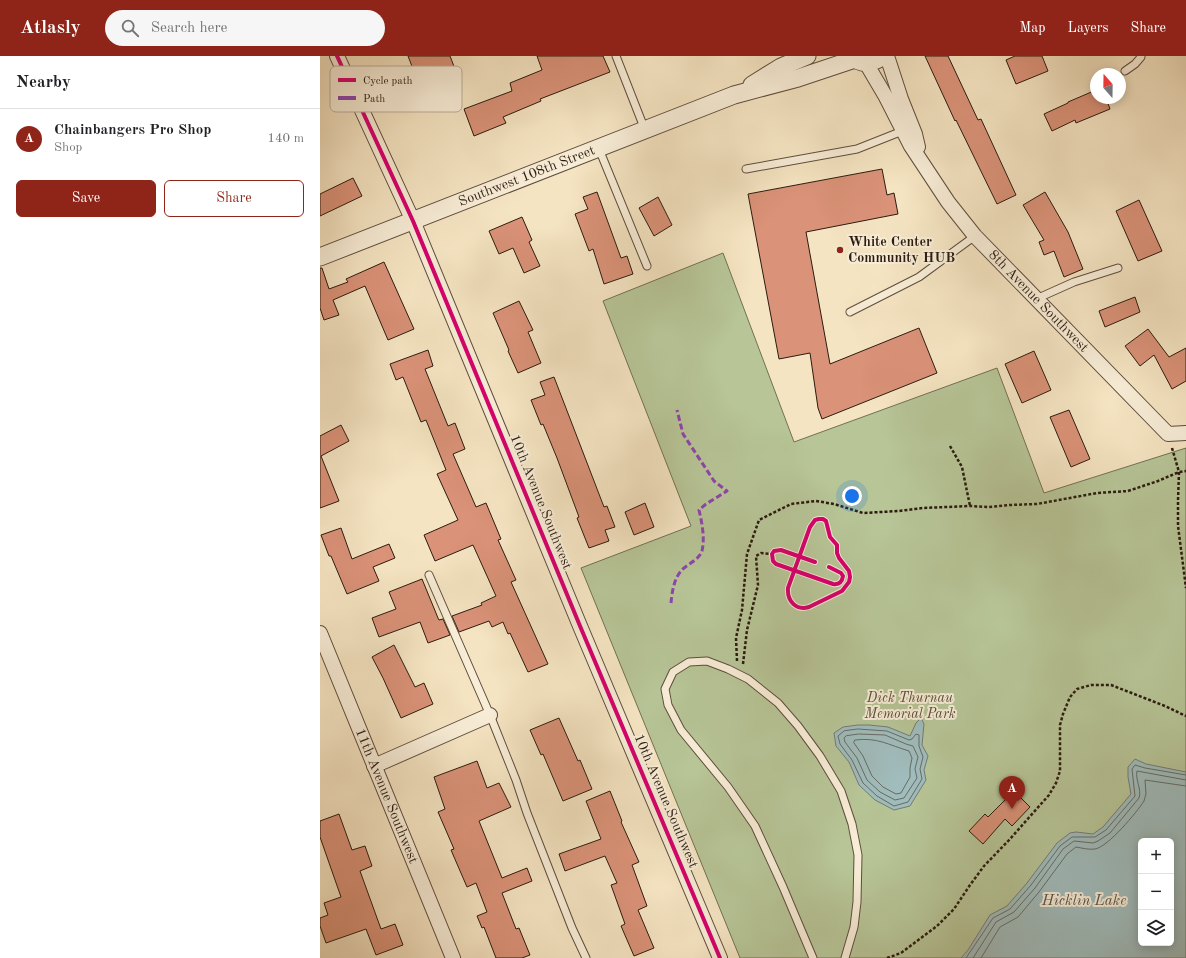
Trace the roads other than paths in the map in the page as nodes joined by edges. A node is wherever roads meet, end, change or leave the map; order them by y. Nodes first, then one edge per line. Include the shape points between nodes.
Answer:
1 (337, 56) edge
2 (616, 56) edge
3 (807, 56) edge
4 (883, 56) edge
5 (887, 56) edge
6 (1141, 56) edge
7 (858, 59) edge
8 (342, 66) edge
9 (1126, 69) edge
10 (734, 95) junction
11 (363, 112) edge
12 (908, 129) junction
13 (645, 130) junction
14 (598, 149) junction
15 (746, 169) dead end
16 (413, 221) junction
17 (975, 236) junction
18 (320, 257) edge
19 (647, 266) dead end
20 (1118, 268) dead end
21 (1036, 299) junction
22 (850, 312) dead end
23 (1186, 433) edge
24 (429, 575) dead end
25 (320, 633) edge
26 (490, 715) junction
27 (374, 766) junction
28 (453, 958) edge
29 (586, 958) edge
30 (720, 958) edge
31 (813, 958) edge
32 (845, 958) edge

1 - 8 street, 10th Avenue Southwest
2 - 13 lane
3 - 10 street, Southwest 108th Street
4 - 7 street via 878,61
5 - 12 street, 8th Avenue Southwest
6 - 9 lane via 1136,64
7 - 10 street, Southwest 108th Street
7 - 12 street, 8th Avenue Southwest
10 - 13 street, Southwest 108th Street
11 - 16 street, 10th Avenue Southwest
12 - 15 lane via 857,149
12 - 17 street, 8th Avenue Southwest via 920,159 948,202
13 - 14 street, Southwest 108th Street
14 - 16 street, Southwest 108th Street
14 - 19 lane
16 - 18 street, Southwest 108th Street
16 - 30 street, 10th Avenue Southwest
17 - 21 street, 8th Avenue Southwest
17 - 22 lane via 919,277
20 - 21 lane via 1074,282
21 - 23 street, 8th Avenue Southwest via 1168,434
24 - 26 lane
25 - 27 street, 11th Avenue Southwest
26 - 27 street
26 - 29 lane via 556,889
27 - 28 street, 11th Avenue Southwest
31 - 32 lane via 755,826 728,787 681,730 668,705 665,689 673,672 689,662 707,661 741,675 778,703 820,756 841,791 852,824 858,855 854,927

